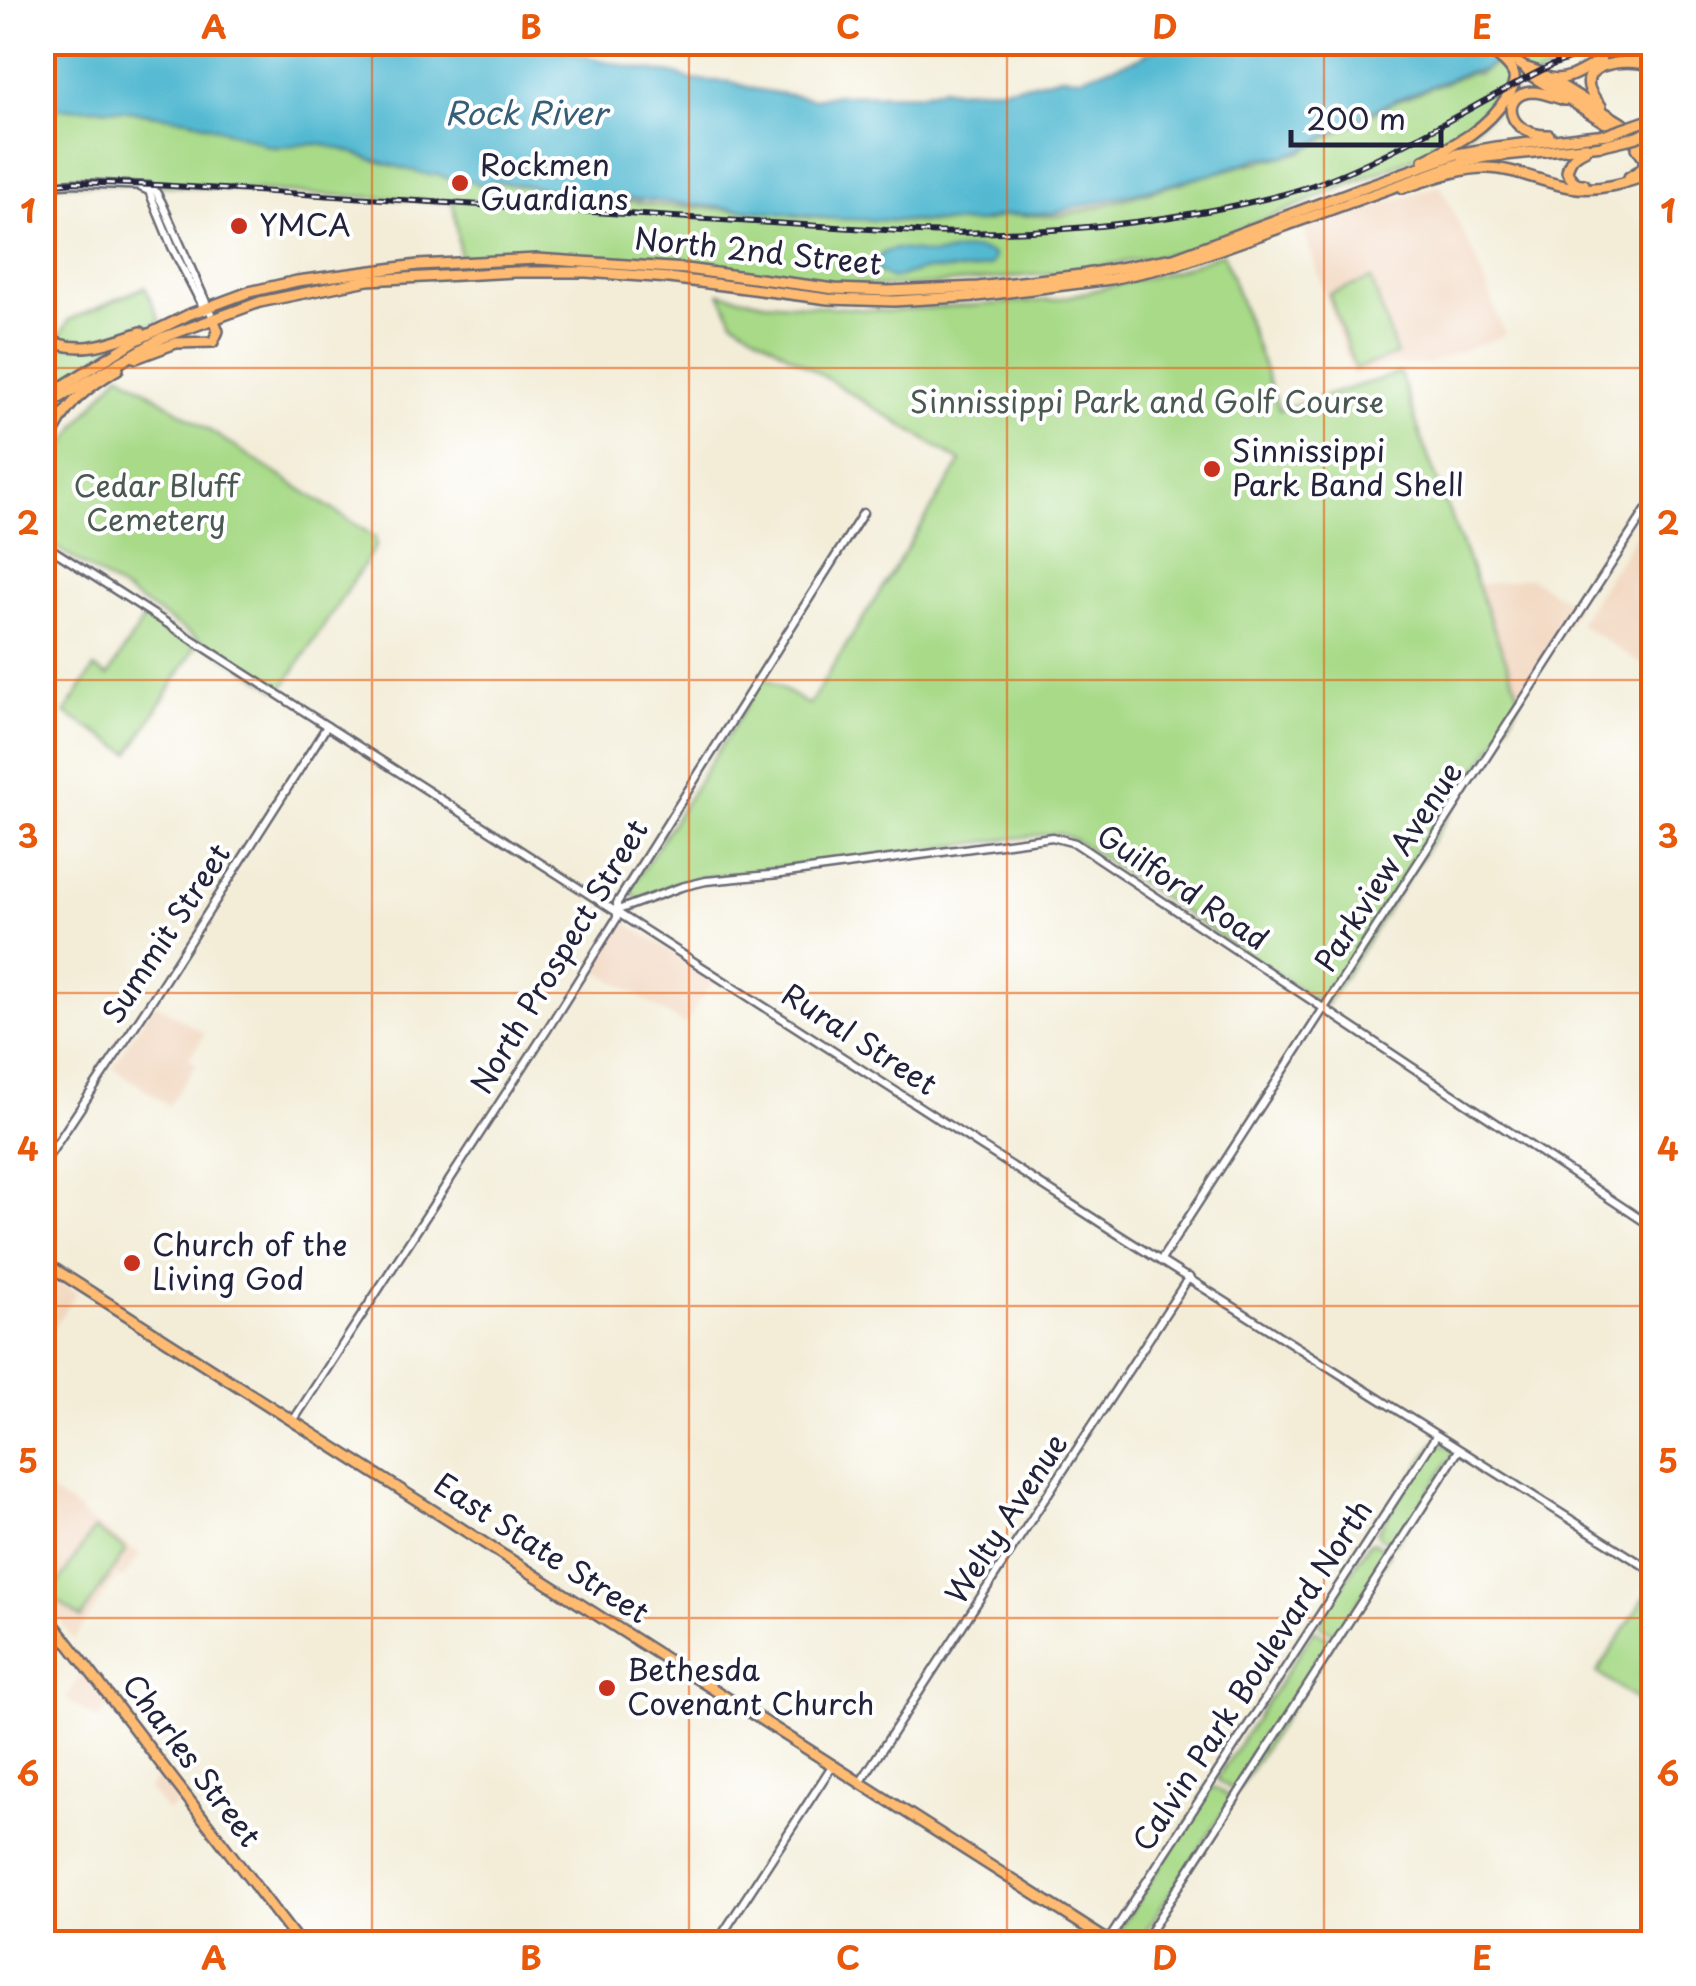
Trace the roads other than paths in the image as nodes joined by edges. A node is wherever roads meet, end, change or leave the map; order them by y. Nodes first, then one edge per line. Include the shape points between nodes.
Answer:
1 (1483, 42) edge
2 (1654, 54) edge
3 (1654, 66) edge
4 (1524, 67) junction
5 (1546, 76) junction
6 (1576, 104) junction
7 (1614, 118) junction
8 (1651, 121) edge
9 (1587, 136) junction
10 (1624, 136) junction
11 (1654, 143) edge
12 (1599, 146) junction
13 (1654, 154) edge
14 (1654, 173) edge
15 (1384, 180) junction
16 (134, 184) junction
17 (42, 185) edge
18 (1276, 228) junction
19 (208, 312) junction
20 (190, 314) junction
21 (42, 336) edge
22 (135, 358) junction
23 (46, 401) edge
24 (42, 457) edge
25 (1654, 498) edge
26 (863, 514) dead end
27 (42, 543) edge
28 (327, 726) junction
29 (617, 911) junction
30 (1324, 1009) junction
31 (42, 1166) edge
32 (1654, 1228) edge
33 (1161, 1260) junction
34 (42, 1261) edge
35 (1189, 1277) junction
36 (293, 1421) junction
37 (1436, 1436) junction
38 (1459, 1450) junction
39 (1654, 1572) edge
40 (42, 1609) edge
41 (832, 1766) junction
42 (860, 1783) junction
43 (1110, 1942) edge
44 (300, 1944) edge
45 (716, 1944) edge
46 (1142, 1944) edge

1 - 4 main road
1 - 15 main road via 1514,77 1499,110 1454,145
2 - 5 main road via 1604,60 1560,80
3 - 7 main road via 1615,62 1591,74 1592,97
4 - 5 main road
4 - 6 main road
5 - 7 main road
6 - 9 main road via 1529,92 1514,103 1512,114 1534,134
6 - 10 main road
7 - 11 main road
8 - 9 main road, North 2nd Street, bridge
8 - 12 main road, North 2nd Street, bridge via 1636,137
9 - 15 main road, North 2nd Street via 1476,150
10 - 12 main road via 1645,160 1634,176 1580,185 1572,180 1570,160
10 - 13 main road
12 - 18 main road, North 2nd Street via 1466,161
14 - 18 main road via 1588,188 1510,171 1464,170
15 - 19 main road, North 2nd Street via 1174,258 978,286 835,289 537,259 298,281 248,292
16 - 17 street
16 - 19 street via 148,192
16 - 19 street via 156,192
18 - 19 main road, North 2nd Street via 1176,266 976,296 828,299 669,278 515,272 368,280 224,314
19 - 20 main road, North 2nd Street
19 - 22 main road via 203,325
19 - 22 main road via 218,331 214,342 176,342
19 - 23 main road, North 2nd Street
20 - 21 main road via 96,347 63,346
20 - 23 main road, North 2nd Street via 135,340
22 - 24 main road via 75,399
25 - 30 street, Parkview Avenue
26 - 29 street, North Prospect Street
27 - 28 street, Rural Street
28 - 29 street, Rural Street
28 - 31 street, Summit Street
29 - 30 street, Guilford Road via 691,884 1052,837 1075,843
29 - 33 street, Rural Street
29 - 36 street, North Prospect Street
30 - 32 street, Guilford Road
30 - 33 street, Parkview Avenue
33 - 35 street, Rural Street
34 - 36 main road, East State Street
35 - 37 street, Rural Street
35 - 42 street, Welty Avenue
36 - 41 main road, East State Street
37 - 38 street, Rural Street
37 - 43 street, Calvin Park Boulevard North
38 - 39 street, Rural Street
38 - 46 street, Calvin Park Boulevard North
40 - 44 main road, Charles Street
41 - 42 main road, East State Street
41 - 45 street
42 - 43 main road, East State Street

